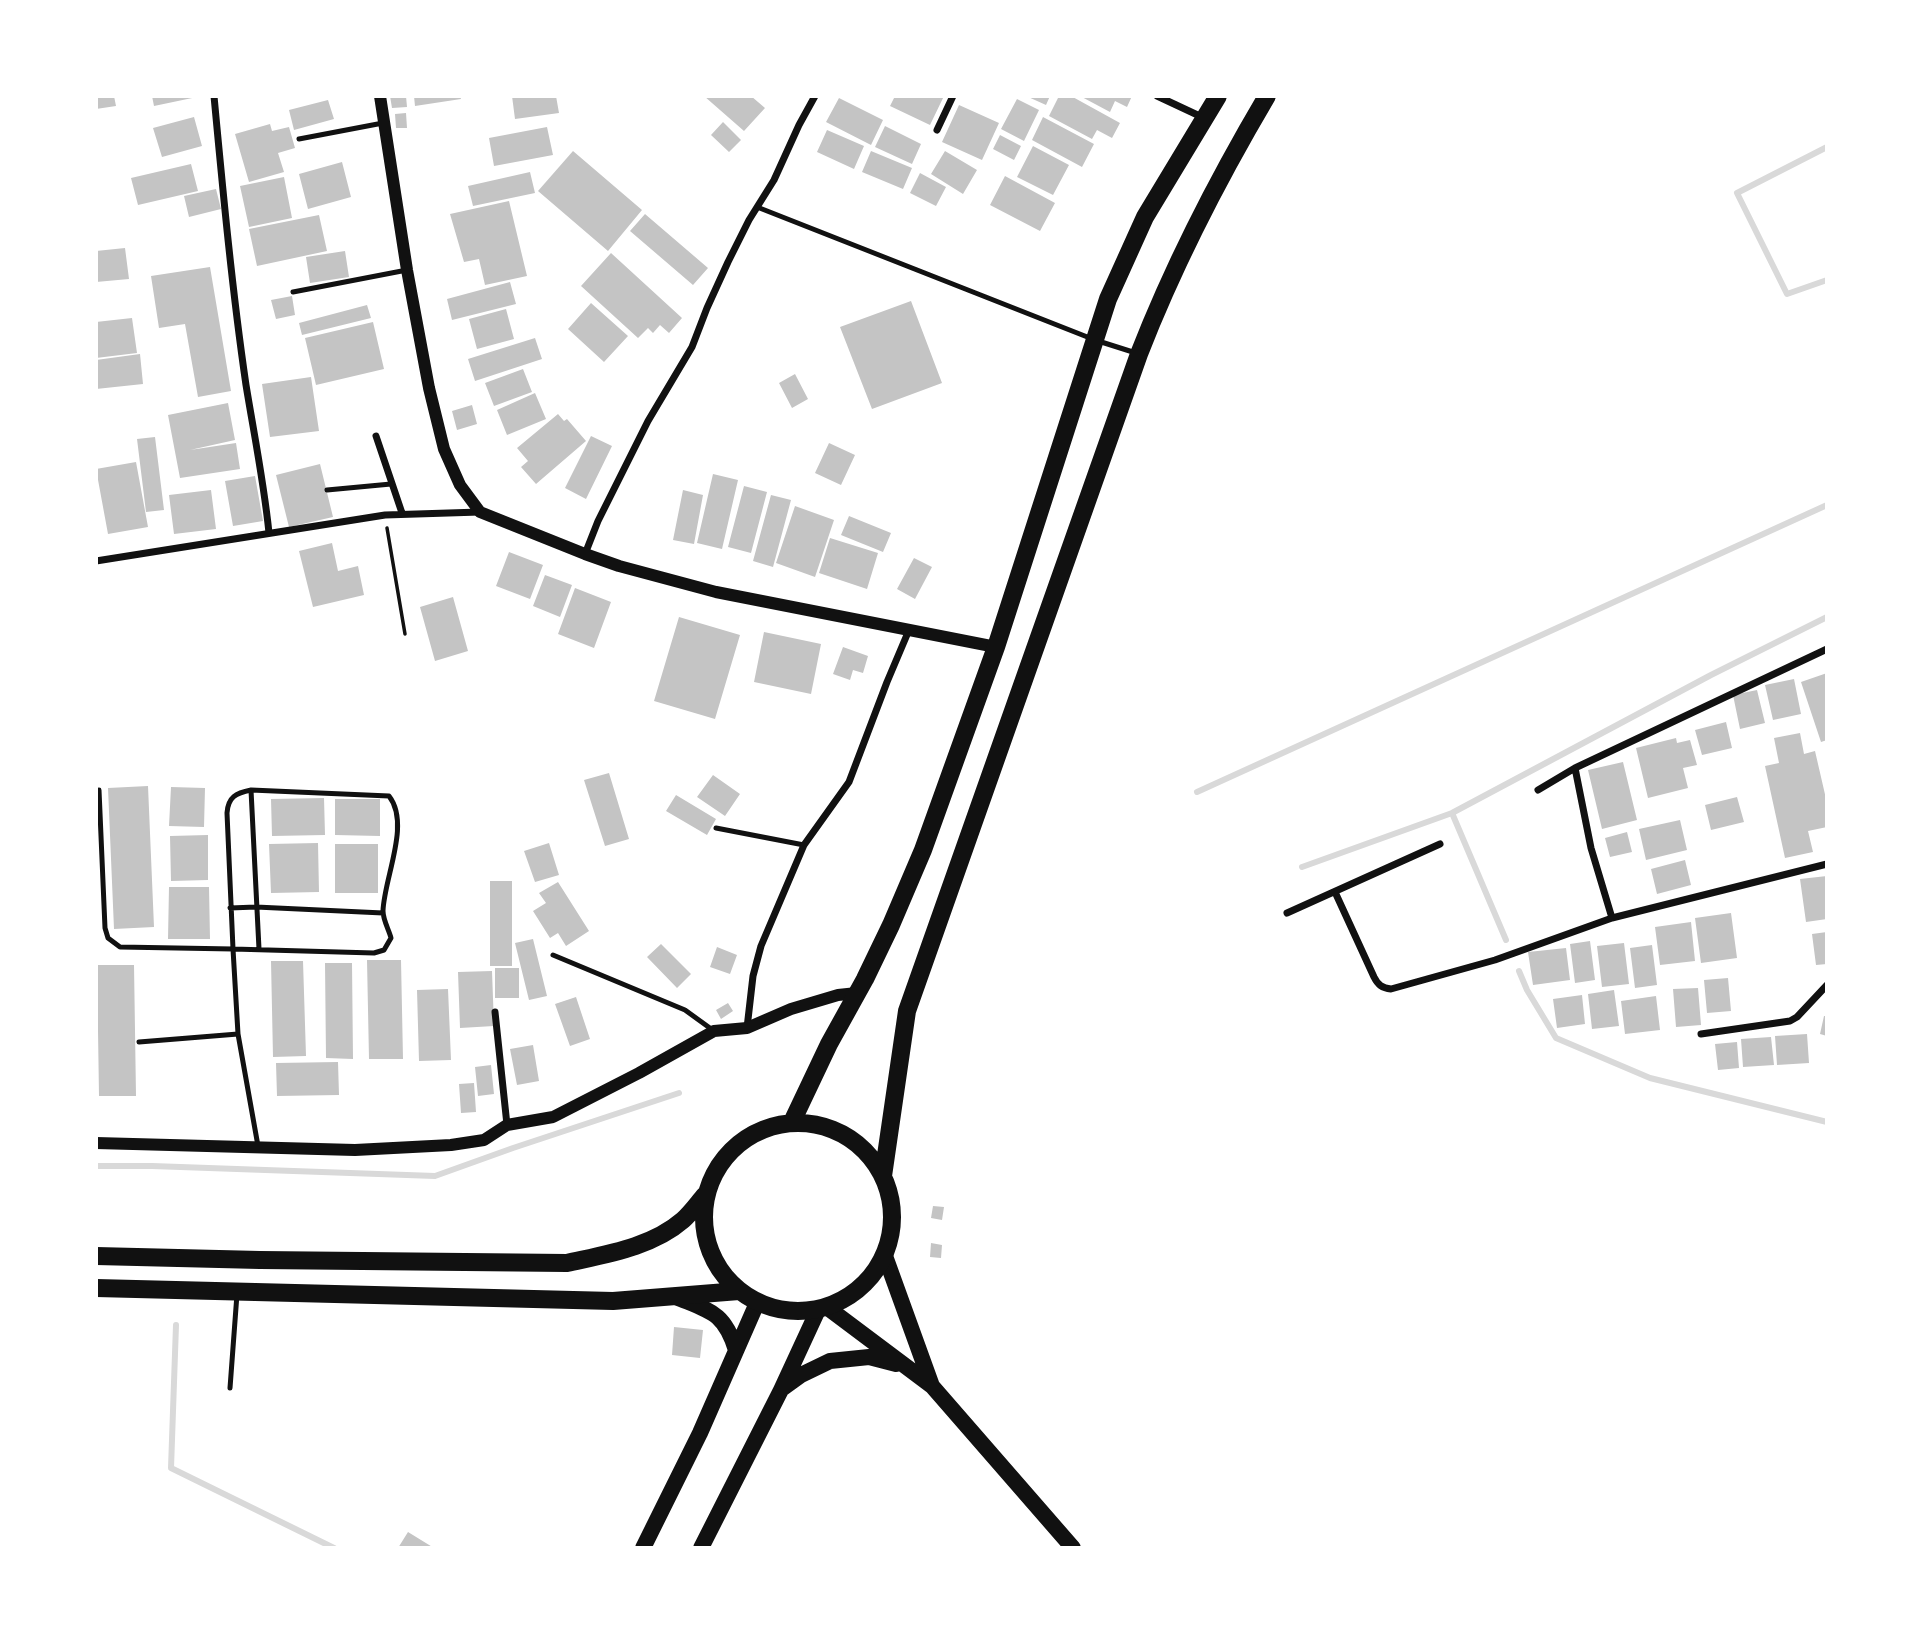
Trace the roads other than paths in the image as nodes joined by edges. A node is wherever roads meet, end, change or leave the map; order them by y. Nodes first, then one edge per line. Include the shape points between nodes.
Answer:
1 (214, 96) edge
2 (380, 96) edge
3 (815, 96) edge
4 (953, 96) edge
5 (1157, 96) edge
6 (1218, 96) edge
7 (1267, 96) edge
8 (1204, 119) junction
9 (383, 123) junction
10 (937, 130) dead end
11 (299, 139) dead end
12 (757, 207) junction
13 (407, 270) junction
14 (293, 292) dead end
15 (1095, 341) junction
16 (1139, 354) junction
17 (376, 436) dead end
18 (391, 484) junction
19 (327, 490) dead end
20 (480, 512) junction
21 (402, 513) junction
22 (270, 533) junction
23 (585, 554) junction
24 (96, 561) edge
25 (909, 630) junction
26 (996, 647) junction
27 (1827, 649) edge
28 (1575, 768) junction
29 (99, 790) dead end
30 (251, 790) junction
31 (1538, 790) dead end
32 (716, 828) dead end
33 (1440, 844) dead end
34 (804, 845) junction
35 (1827, 864) edge
36 (1335, 892) junction
37 (256, 907) junction
38 (230, 908) junction
39 (383, 913) junction
40 (1287, 913) dead end
41 (1612, 918) junction
42 (233, 949) junction
43 (259, 949) junction
44 (553, 955) dead end
45 (1827, 985) edge
46 (857, 993) junction
47 (495, 1012) dead end
48 (747, 1028) junction
49 (713, 1031) junction
50 (238, 1034) junction
51 (1701, 1034) dead end
52 (139, 1042) dead end
53 (792, 1122) junction
54 (507, 1125) junction
55 (96, 1143) edge
56 (258, 1149) junction
57 (883, 1176) junction
58 (705, 1195) junction
59 (96, 1256) edge
60 (885, 1256) junction
61 (96, 1288) edge
62 (739, 1291) junction
63 (237, 1292) junction
64 (676, 1297) junction
65 (757, 1303) junction
66 (823, 1309) junction
67 (736, 1350) junction
68 (905, 1366) junction
69 (932, 1385) junction
70 (230, 1388) dead end
71 (781, 1390) junction
72 (643, 1548) edge
73 (701, 1548) edge
74 (1073, 1548) edge

1 - 22 street via 246,384
2 - 9 street
3 - 12 street
4 - 10 street
5 - 8 street
6 - 8 highway
7 - 16 highway via 1190,236
8 - 15 highway via 1145,216 1108,299
9 - 11 lane
9 - 13 street
12 - 15 lane
12 - 23 street via 692,347 648,421
13 - 14 lane
13 - 20 street via 444,449 460,485
15 - 16 lane
15 - 26 highway
16 - 57 highway via 907,1012
17 - 18 street
18 - 19 lane
18 - 21 street
20 - 21 street
20 - 23 street
21 - 22 street
22 - 24 street
23 - 25 street via 716,593
25 - 26 street
25 - 34 street via 849,782
26 - 46 highway via 923,850
27 - 28 street
28 - 31 street
28 - 41 street via 1591,848
29 - 42 lane via 108,938 120,947
30 - 37 lane
30 - 38 lane via 238,793 228,806
30 - 39 lane via 389,796 398,828
32 - 34 lane
33 - 36 street
34 - 48 street via 761,946 752,976
35 - 41 street
36 - 40 street
36 - 41 street via 1378,985 1384,989 1495,960
37 - 38 lane
37 - 39 lane
37 - 43 lane
38 - 42 lane
39 - 43 lane via 391,938 384,950 374,953
42 - 43 lane
42 - 50 lane
44 - 49 lane via 685,1010
45 - 51 street via 1790,1021
46 - 48 street via 791,1009
46 - 53 highway
47 - 54 street
48 - 49 street
49 - 54 street via 553,1117
50 - 52 lane
50 - 56 lane
53 - 57 highway via 820,1125 845,1135 867,1153
53 - 58 highway via 762,1129 736,1144 716,1167
54 - 56 street via 484,1140 451,1145
55 - 56 street
57 - 60 highway via 891,1202 892,1230
58 - 59 highway via 684,1220 654,1240 567,1263
58 - 62 highway via 703,1222 708,1248 720,1272
60 - 66 highway via 871,1278 851,1296
60 - 69 main road
61 - 63 highway
62 - 64 highway
62 - 65 highway
63 - 64 highway via 613,1301
63 - 70 lane
64 - 67 main road via 713,1313 724,1323
65 - 66 highway via 787,1312
65 - 67 main road
66 - 68 main road
66 - 71 main road
67 - 72 main road
68 - 69 main road
68 - 71 main road via 869,1357 830,1362 800,1375
69 - 74 main road
71 - 73 main road

